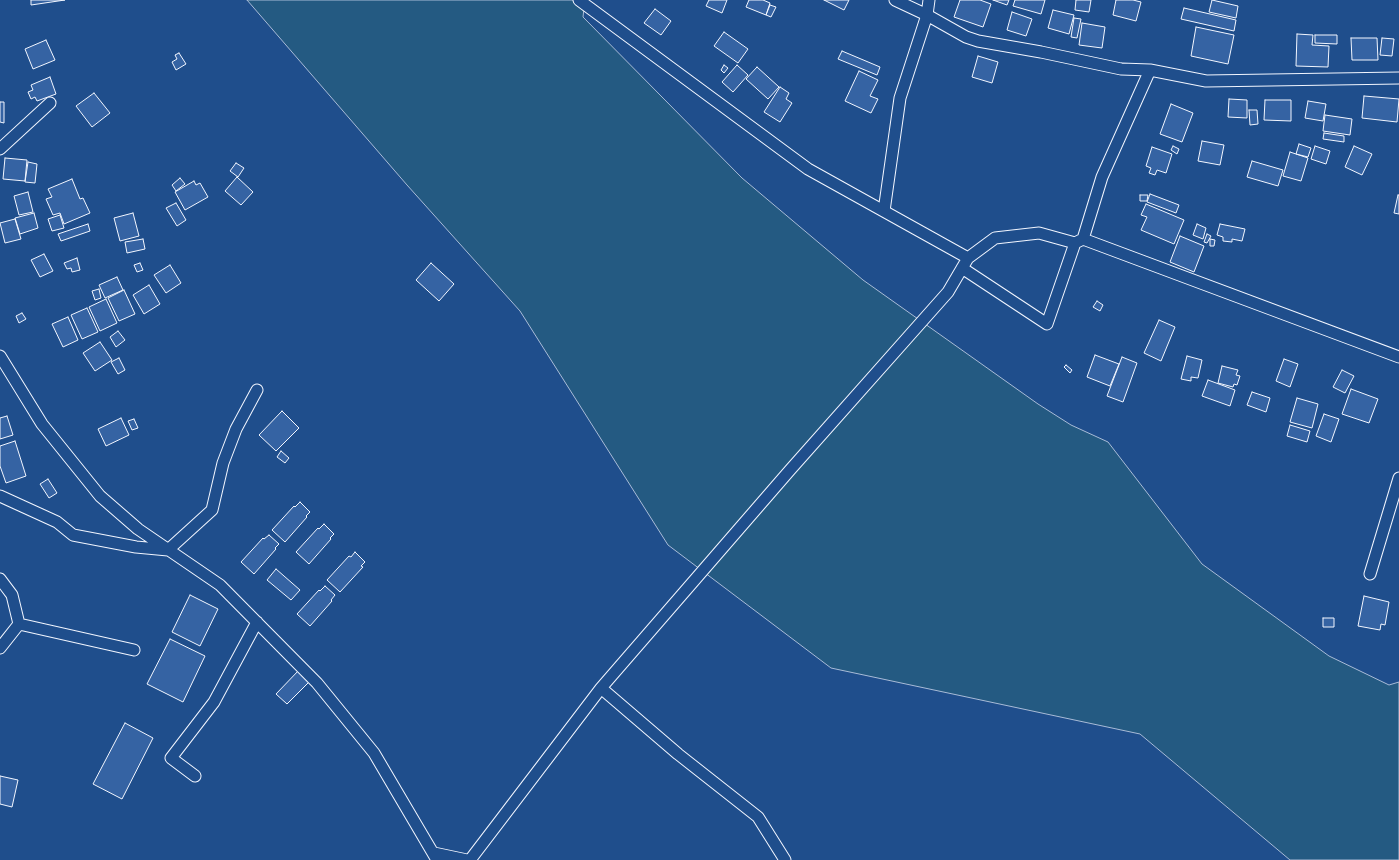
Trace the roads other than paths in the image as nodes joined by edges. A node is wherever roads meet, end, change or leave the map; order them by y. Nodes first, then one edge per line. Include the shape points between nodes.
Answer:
1 (579, 0) edge
2 (896, 0) edge
3 (929, 0) edge
4 (927, 15) junction
5 (1150, 70) junction
6 (1399, 78) edge
7 (50, 103) dead end
8 (0, 149) edge
9 (884, 211) junction
10 (1079, 241) junction
11 (965, 263) junction
12 (0, 356) edge
13 (1399, 357) edge
14 (257, 390) dead end
15 (1399, 478) edge
16 (0, 496) edge
17 (168, 550) junction
18 (1370, 574) dead end
19 (0, 579) edge
20 (257, 622) junction
21 (19, 624) junction
22 (0, 648) edge
23 (134, 650) dead end
24 (601, 688) junction
25 (195, 776) dead end
26 (436, 857) edge
27 (469, 860) edge
28 (785, 860) edge

1 - 9 street via 808,169
2 - 4 street
3 - 4 street
4 - 5 street via 978,41 1121,70
4 - 9 street via 900,98
5 - 6 street via 1206,81
5 - 10 street via 1102,177
7 - 8 street
9 - 11 street
10 - 11 street via 1039,233 995,238
10 - 11 street via 1047,324
10 - 13 street
11 - 24 street via 948,292
12 - 17 street via 42,424 100,496
14 - 17 street via 236,429 223,463 212,510
15 - 18 street
16 - 17 street via 57,522 73,535
17 - 20 street via 220,585
19 - 21 street via 12,595
20 - 25 street via 214,702 171,758
20 - 26 street via 317,682 374,753
21 - 22 street
21 - 23 street
24 - 27 street
24 - 28 street via 758,816
26 - 27 street

